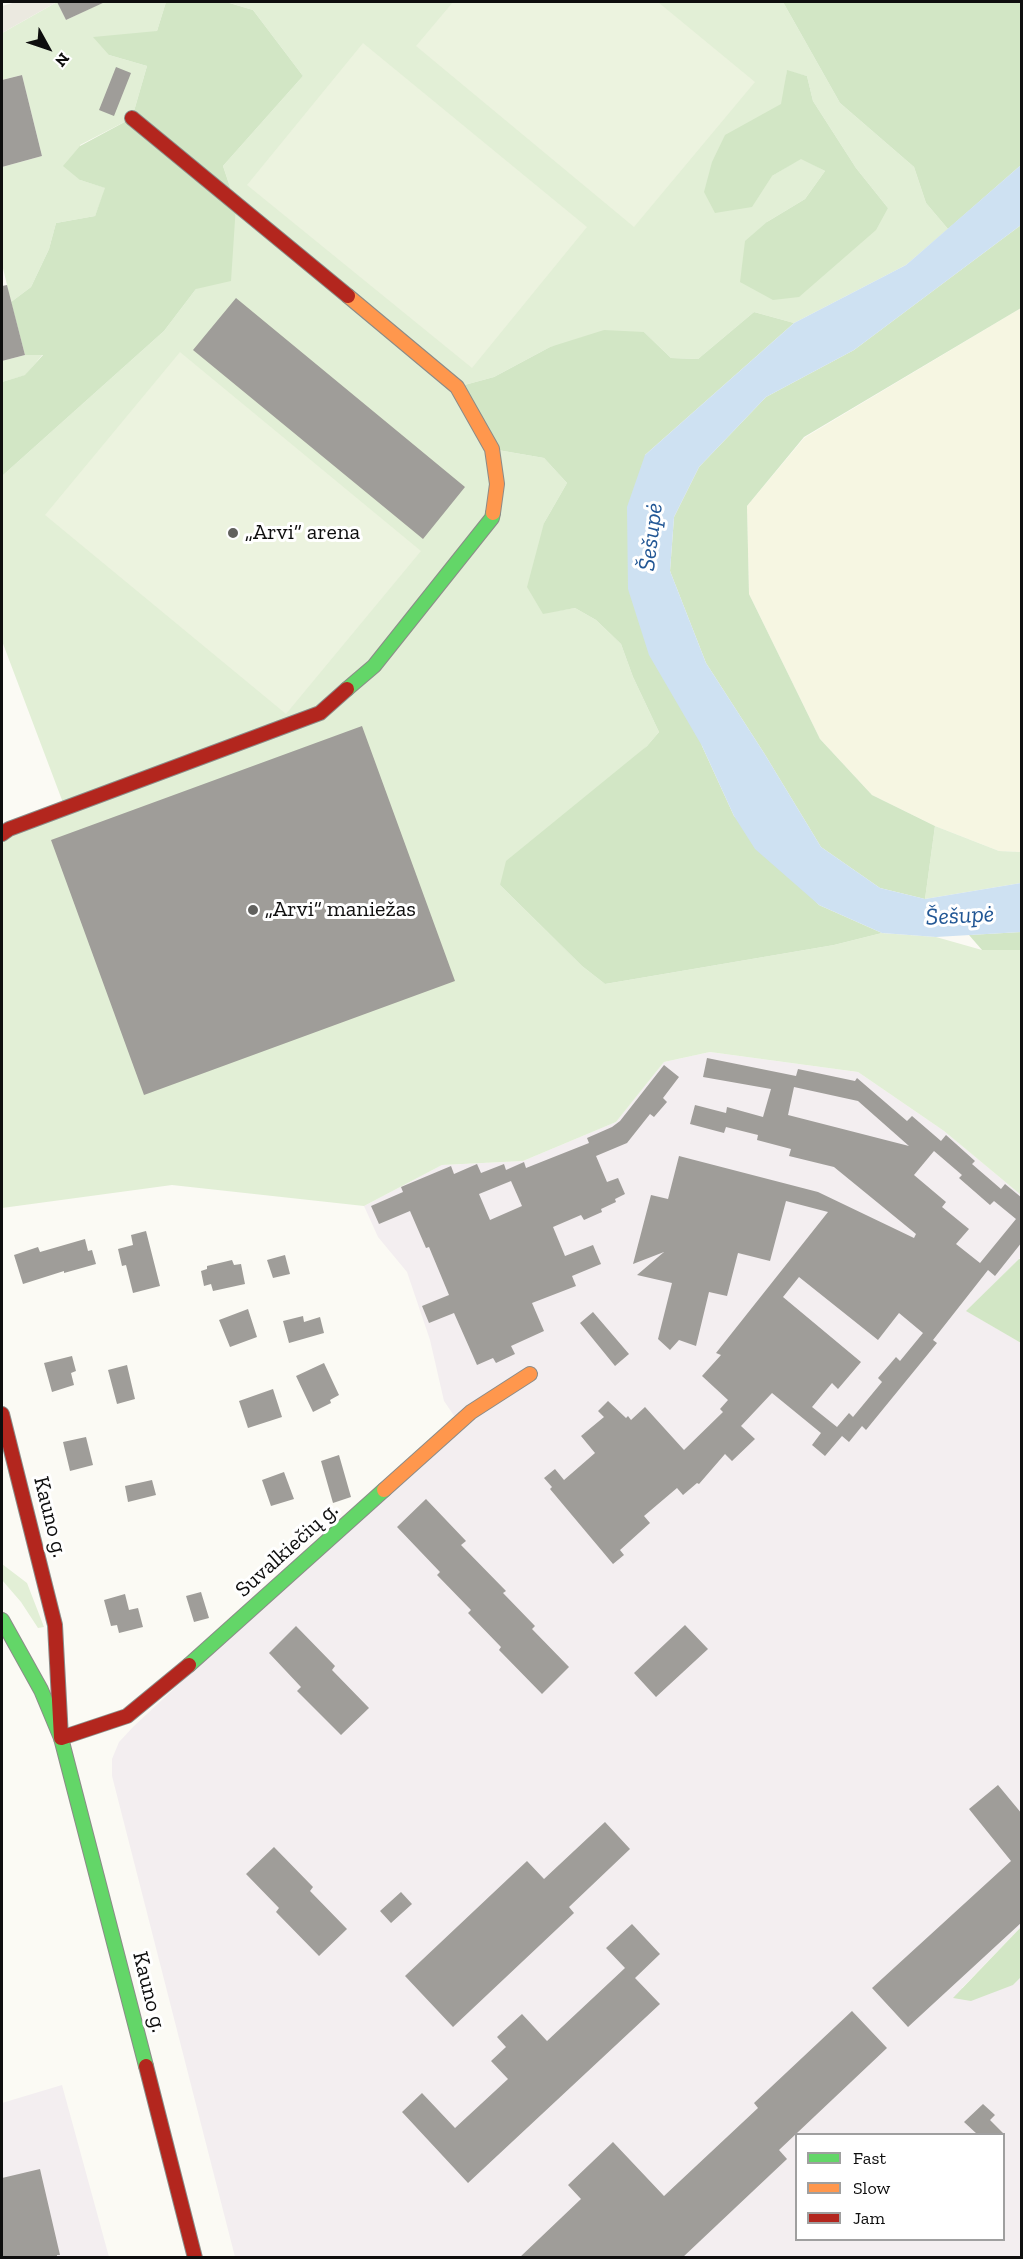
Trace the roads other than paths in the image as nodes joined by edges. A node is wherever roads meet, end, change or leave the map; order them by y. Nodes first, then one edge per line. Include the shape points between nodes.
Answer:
1 (132, 118) dead end
2 (2, 834) edge
3 (530, 1374) dead end
4 (2, 1414) edge
5 (2, 1620) edge
6 (61, 1738) junction
7 (195, 2258) edge

1 - 2 street via 457,387 492,449 496,484 492,518 374,666 320,713
3 - 6 street, Suvalkiečių g. via 471,1412 175,1678 126,1716
4 - 6 street, Kauno g. via 55,1625
5 - 6 street, Kauno g. via 41,1690
6 - 7 street, Kauno g.

